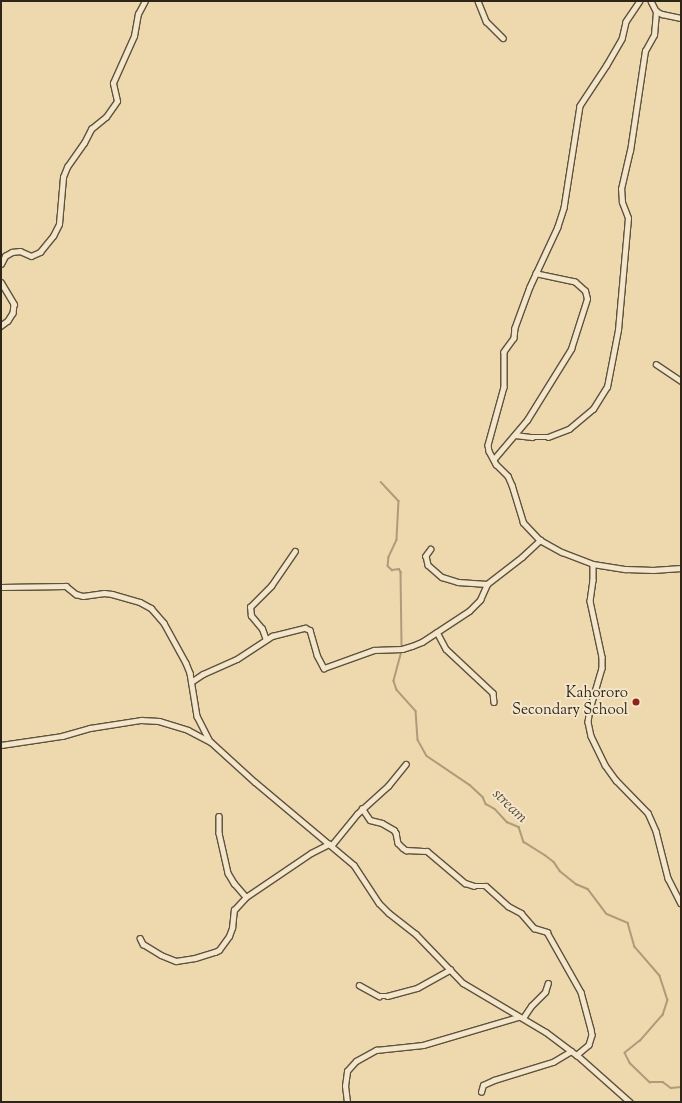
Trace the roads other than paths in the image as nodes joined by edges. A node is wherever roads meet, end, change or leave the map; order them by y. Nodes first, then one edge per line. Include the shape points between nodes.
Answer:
1 (145, 1) edge
2 (478, 1) edge
3 (640, 1) edge
4 (651, 1) edge
5 (656, 11) junction
6 (681, 18) edge
7 (503, 38) dead end
8 (1, 264) edge
9 (536, 274) junction
10 (1, 282) edge
11 (1, 326) edge
12 (656, 364) dead end
13 (681, 381) edge
14 (515, 435) junction
15 (494, 459) junction
16 (540, 540) junction
17 (431, 549) dead end
18 (295, 551) dead end
19 (593, 564) junction
20 (681, 568) edge
21 (487, 584) junction
22 (1, 587) edge
23 (437, 632) junction
24 (266, 640) junction
25 (191, 682) junction
26 (494, 702) dead end
27 (211, 742) junction
28 (1, 745) edge
29 (406, 764) dead end
30 (362, 808) junction
31 (219, 816) dead end
32 (330, 845) junction
33 (246, 897) junction
34 (681, 903) edge
35 (140, 938) dead end
36 (450, 970) junction
37 (548, 983) dead end
38 (359, 984) dead end
39 (521, 1018) junction
40 (571, 1051) junction
41 (577, 1056) junction
42 (481, 1092) dead end
43 (347, 1102) edge
44 (630, 1102) edge

1 - 8 street via 138,14 134,36 113,82 117,101 106,118 91,129 63,177 58,224 53,236 40,252 31,256 20,251 12,252 5,256
2 - 7 street via 486,21
3 - 9 street via 626,22 622,39 580,106 564,208
4 - 5 street
5 - 6 street
5 - 14 street via 654,35 645,51 630,151 621,189 622,202 628,218 618,336 609,382 594,409 569,429 548,437
9 - 14 street via 575,282 585,291 587,299 571,349 533,412
9 - 15 street via 514,338 504,356 504,387 488,444
10 - 11 street via 14,304 13,313
12 - 13 street
14 - 15 street
15 - 16 street via 512,485 523,522
16 - 19 street
16 - 21 street via 518,561
17 - 21 street via 426,556 428,565 442,577 458,582
18 - 24 street via 272,586 250,607 251,616 262,629
19 - 20 street via 626,569
19 - 34 street via 590,601 602,668 590,709 588,722 591,736 605,765 616,780 648,813 656,831 668,878
21 - 23 street via 474,606
22 - 25 street via 66,586 83,596 104,593 140,602 151,608 164,623 186,663
23 - 24 street via 412,646 374,650 324,668 309,628 280,633
23 - 26 street via 446,649 494,692
24 - 25 street via 237,659
25 - 27 street via 197,716
27 - 28 street via 188,730 159,721 140,720
27 - 32 street
29 - 30 street via 388,786
30 - 32 street
30 - 41 street via 370,820 394,830 398,843 403,848 427,850 465,883 486,886 508,906 521,913 534,928 547,932 581,992 591,1028 589,1045
31 - 33 street via 219,833 228,873
32 - 33 street via 311,853
32 - 36 street via 354,865 388,913 416,934
33 - 35 street via 234,910 229,936 215,952 176,961 143,944
36 - 38 street via 417,988 387,996 379,996
36 - 39 street via 463,983
37 - 39 street via 545,992
39 - 40 street
39 - 43 street via 423,1045 376,1050 356,1061 347,1071
40 - 41 street
40 - 42 street via 553,1062 483,1085
41 - 44 street

